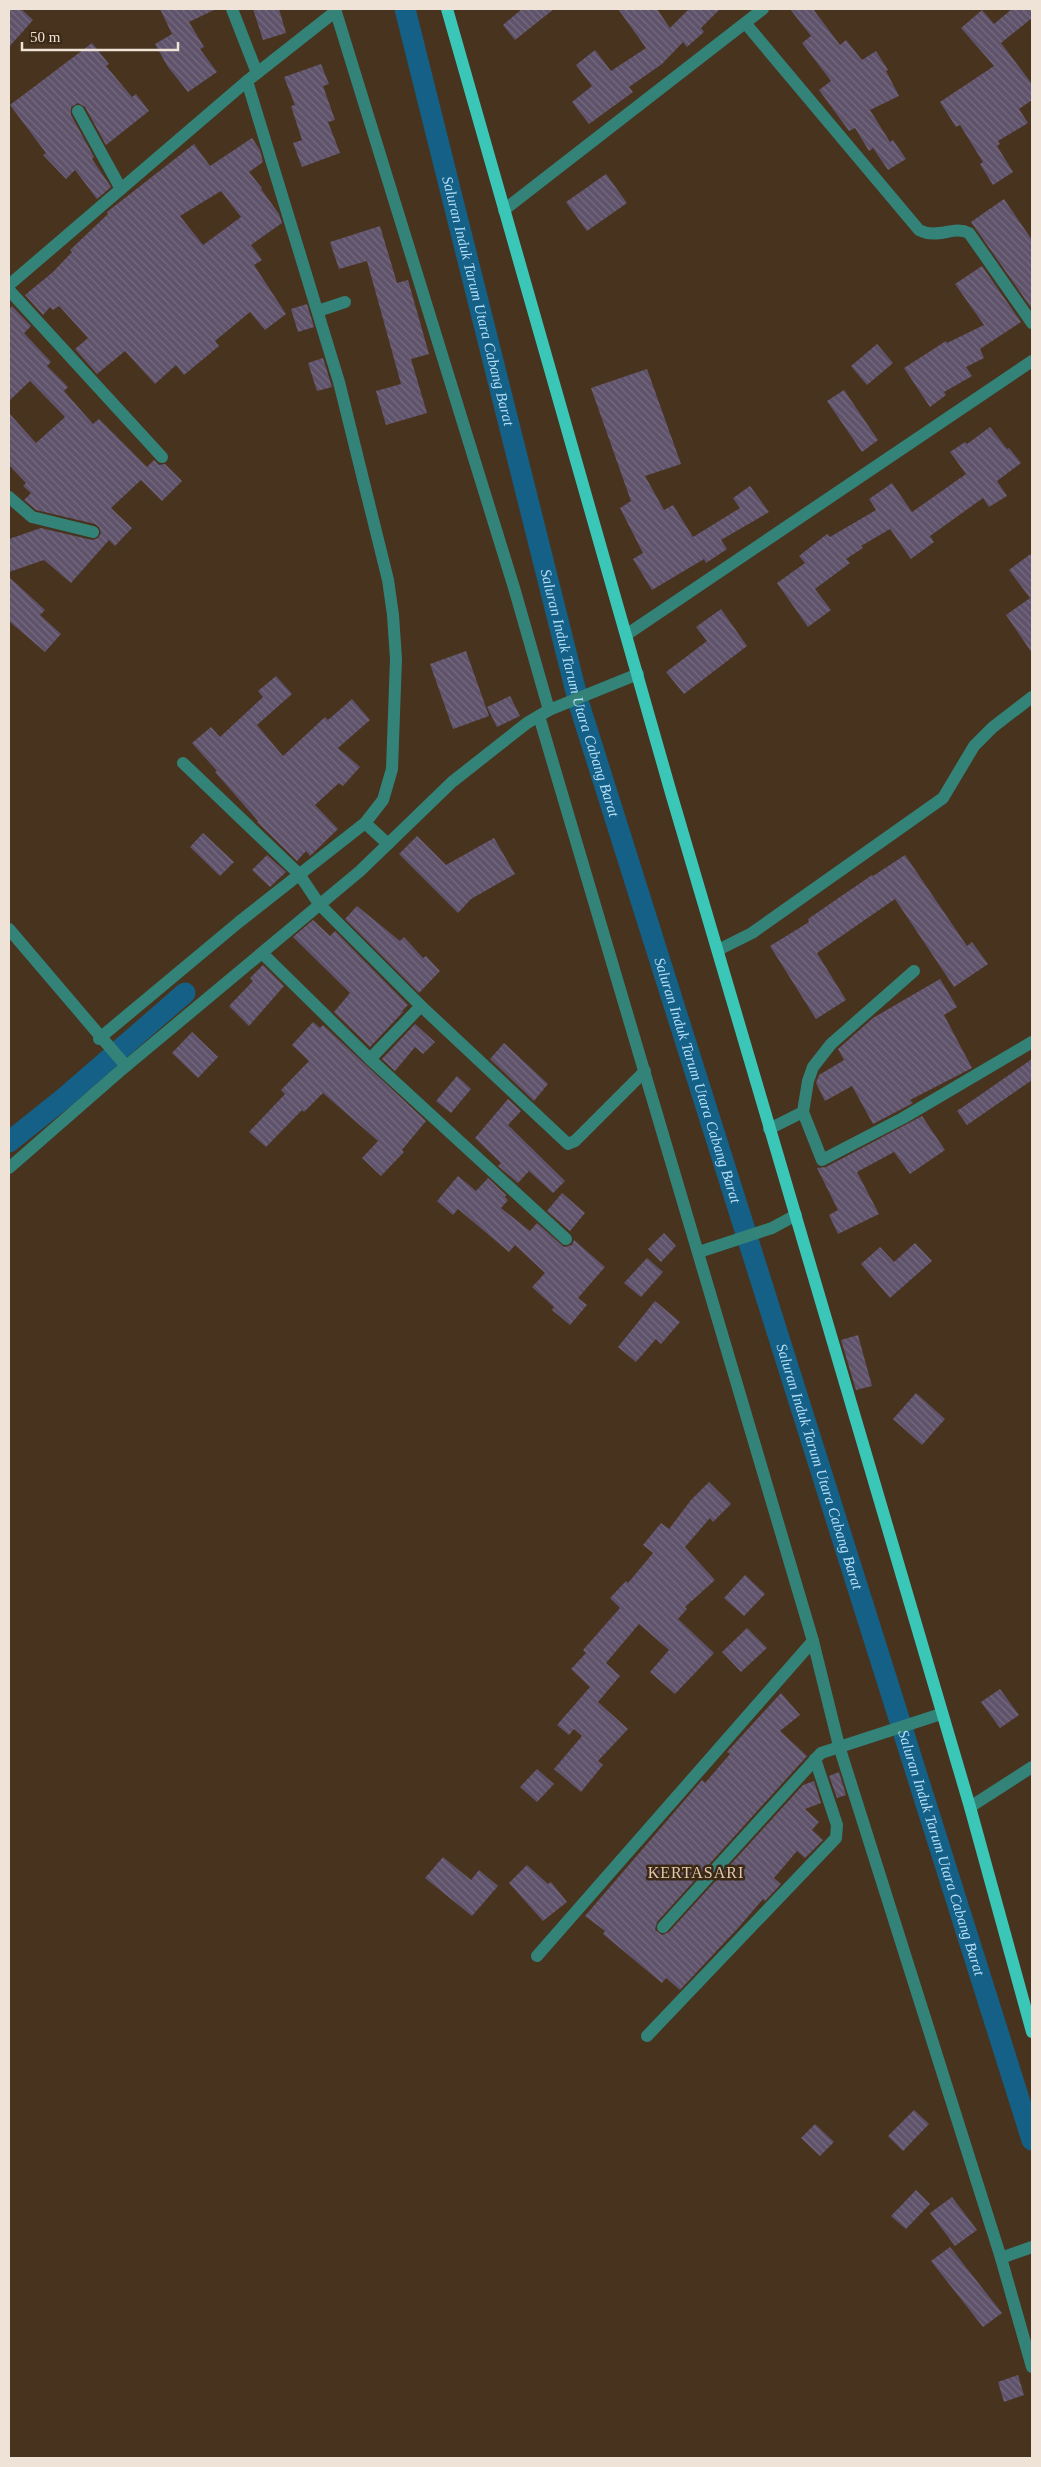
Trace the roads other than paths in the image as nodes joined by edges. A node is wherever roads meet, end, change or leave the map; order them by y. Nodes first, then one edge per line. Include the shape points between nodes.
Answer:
1 (232, 9) edge
2 (447, 9) edge
3 (763, 9) edge
4 (336, 10) edge
5 (746, 24) junction
6 (252, 77) junction
7 (78, 111) dead end
8 (122, 189) junction
9 (504, 210) junction
10 (9, 285) edge
11 (9, 290) edge
12 (341, 304) dead end
13 (320, 311) junction
14 (1032, 323) edge
15 (1032, 361) edge
16 (162, 457) dead end
17 (9, 497) edge
18 (93, 532) dead end
19 (626, 635) junction
20 (638, 674) junction
21 (1032, 697) edge
22 (544, 713) junction
23 (183, 763) dead end
24 (369, 826) junction
25 (387, 842) junction
26 (301, 877) junction
27 (317, 901) junction
28 (9, 929) edge
29 (723, 947) junction
30 (262, 953) junction
31 (914, 971) dead end
32 (421, 1006) junction
33 (102, 1039) junction
34 (1032, 1042) edge
35 (370, 1059) junction
36 (125, 1064) junction
37 (645, 1071) junction
38 (802, 1113) junction
39 (773, 1127) junction
40 (9, 1168) edge
41 (796, 1215) junction
42 (566, 1239) dead end
43 (699, 1252) junction
44 (813, 1640) junction
45 (940, 1714) junction
46 (839, 1746) junction
47 (814, 1758) junction
48 (1032, 1767) edge
49 (970, 1807) junction
50 (663, 1926) dead end
51 (537, 1956) dead end
52 (1032, 2032) edge
53 (647, 2036) dead end
54 (1032, 2247) edge
55 (1001, 2258) junction
56 (1032, 2368) edge

1 - 6 street
2 - 9 main road
3 - 5 street
4 - 6 street
4 - 22 street via 515,591
5 - 9 street
5 - 14 street via 919,230 930,235 957,231 969,233
6 - 8 street
6 - 13 street
7 - 8 street
8 - 10 street
9 - 19 main road
11 - 16 street
12 - 13 street
13 - 24 street via 388,580 393,615 396,659 392,769 383,800
15 - 19 street
17 - 18 street via 32,518
19 - 20 main road
20 - 22 street
20 - 29 main road
21 - 29 street via 974,746 943,798 752,932
22 - 25 street via 452,782
22 - 37 street
23 - 26 street
24 - 25 street
24 - 26 street
25 - 27 street
26 - 27 street
26 - 33 street
27 - 30 street
27 - 32 street
28 - 33 street
29 - 39 main road
30 - 35 street
30 - 36 street
31 - 38 street via 853,1023 817,1060 810,1074
32 - 35 street
32 - 37 street via 568,1144 575,1141
33 - 36 street
34 - 38 street via 902,1118 822,1160
35 - 42 street
36 - 40 street
37 - 43 street
38 - 39 street
39 - 41 main road
41 - 43 street via 772,1228
41 - 45 main road
43 - 44 street
44 - 46 street
44 - 51 street
45 - 46 street
45 - 49 main road
46 - 47 street
46 - 55 street
47 - 50 street
47 - 53 street via 838,1824 836,1838
48 - 49 street
49 - 52 main road
54 - 55 street
55 - 56 street

